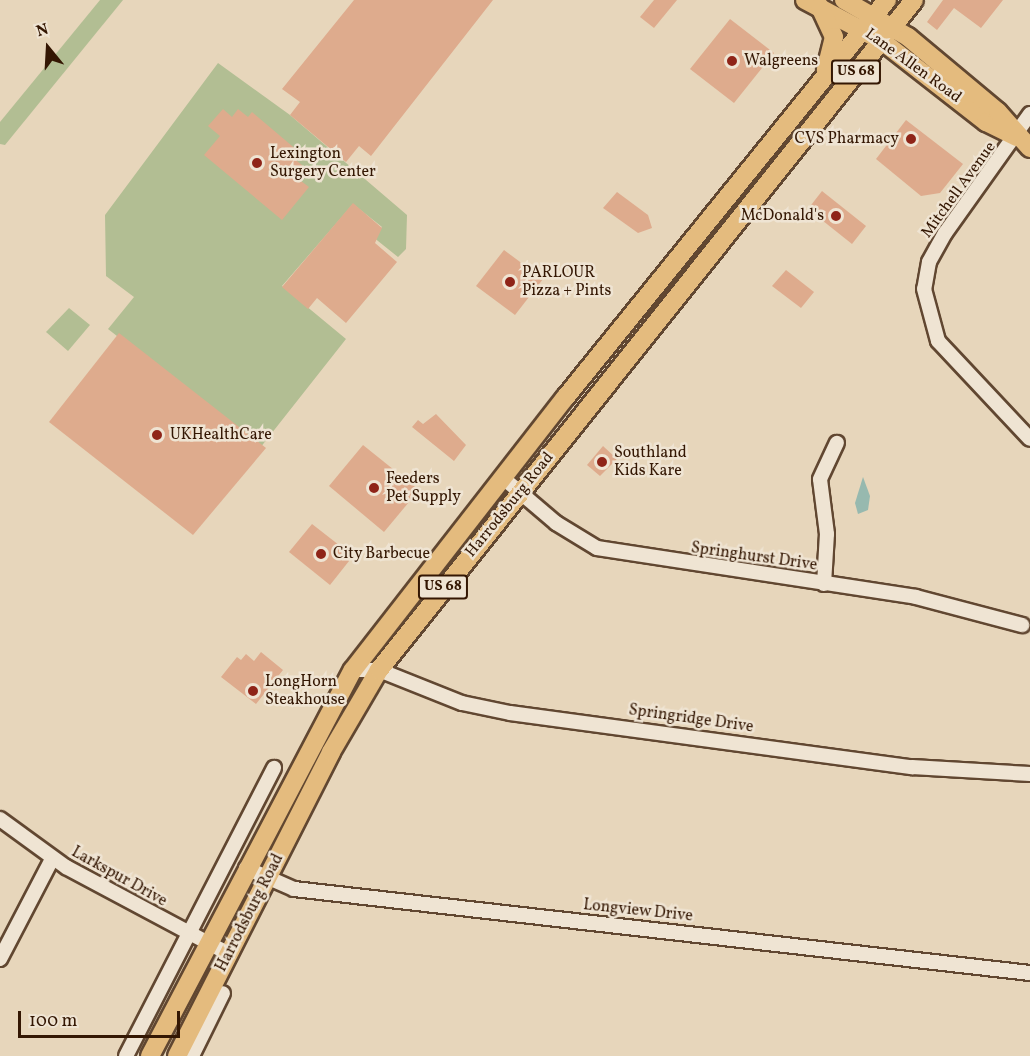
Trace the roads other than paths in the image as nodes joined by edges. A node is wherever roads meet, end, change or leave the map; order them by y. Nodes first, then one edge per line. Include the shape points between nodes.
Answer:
1 (844, 0) edge
2 (887, 0) edge
3 (914, 0) edge
4 (813, 4) edge
5 (869, 22) junction
6 (888, 34) junction
7 (821, 82) junction
8 (1030, 114) edge
9 (1024, 142) edge
10 (1030, 439) edge
11 (837, 443) dead end
12 (502, 477) junction
13 (520, 492) junction
14 (824, 584) junction
15 (1022, 625) dead end
16 (353, 670) junction
17 (379, 670) junction
18 (273, 768) dead end
19 (1030, 774) edge
20 (0, 819) edge
21 (52, 859) junction
22 (246, 868) junction
23 (268, 878) junction
24 (189, 934) junction
25 (207, 944) junction
26 (229, 954) junction
27 (0, 959) edge
28 (1030, 973) edge
29 (224, 993) dead end
30 (126, 1056) edge
31 (150, 1056) edge
32 (177, 1056) edge
33 (192, 1056) edge

1 - 5 main road, Lane Allen Road
2 - 5 main road, Harrodsburg Road / US 68
3 - 6 main road, Harrodsburg Road / US 68
4 - 5 main road, Lane Allen Road
4 - 7 main road via 834,37
5 - 6 main road, Lane Allen Road
5 - 7 main road, Harrodsburg Road / US 68
6 - 9 main road, Lane Allen Road via 998,112
6 - 13 main road, Harrodsburg Road / US 68
7 - 12 main road, Harrodsburg Road / US 68
8 - 9 street, Mitchell Avenue
9 - 10 street, Mitchell Avenue via 945,233 929,262 924,289 938,341
11 - 14 street via 820,479 827,534
12 - 13 street, Springhurst Drive
12 - 16 main road, Harrodsburg Road / US 68
13 - 14 street, Springhurst Drive via 556,523 597,548
13 - 17 main road, Harrodsburg Road / US 68
14 - 15 street, Springhurst Drive via 936,601 988,619
16 - 17 street, Springridge Drive
16 - 22 main road, Harrodsburg Road / US 68
17 - 19 street, Springridge Drive via 462,703 510,713 912,768
17 - 23 main road, Harrodsburg Road / US 68 via 331,752
18 - 24 street
20 - 21 street, Larkspur Drive
21 - 24 street, Larkspur Drive
21 - 27 street
22 - 23 street, Longview Drive
22 - 25 main road, Harrodsburg Road / US 68
23 - 26 main road, Harrodsburg Road / US 68
23 - 28 street, Longview Drive via 294,889
24 - 25 street, Larkspur Drive
24 - 30 street
25 - 26 street, Larkspur Drive
25 - 31 main road, Harrodsburg Road / US 68
26 - 32 main road, Harrodsburg Road / US 68
29 - 33 street

